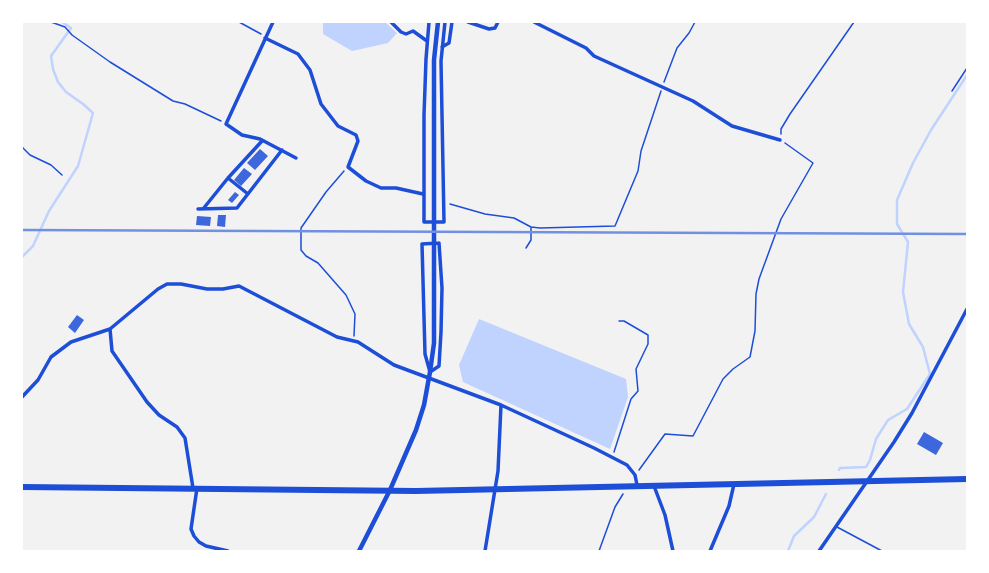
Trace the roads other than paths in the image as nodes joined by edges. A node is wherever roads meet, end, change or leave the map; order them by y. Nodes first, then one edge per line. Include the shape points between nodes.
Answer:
1 (273, 22) edge
2 (391, 22) edge
3 (429, 22) edge
4 (438, 22) edge
5 (445, 22) edge
6 (452, 22) edge
7 (468, 22) edge
8 (498, 22) edge
9 (534, 22) edge
10 (266, 37) junction
11 (427, 40) junction
12 (442, 47) junction
13 (780, 140) road end
14 (262, 141) junction
15 (282, 150) junction
16 (296, 158) dead end
17 (228, 178) junction
18 (248, 194) junction
19 (423, 194) junction
20 (967, 309) edge
21 (110, 329) junction
22 (430, 375) junction
23 (22, 397) edge
24 (501, 405) junction
25 (967, 479) edge
26 (868, 482) junction
27 (734, 484) junction
28 (637, 485) junction
29 (654, 486) junction
30 (22, 487) edge
31 (195, 488) junction
32 (494, 489) junction
33 (390, 490) junction
34 (836, 526) junction
35 (228, 551) edge
36 (359, 551) edge
37 (484, 551) edge
38 (673, 551) edge
39 (710, 551) edge
40 (820, 551) edge
41 (882, 551) edge

1 - 10 street
2 - 11 street via 401,32 406,34 413,31
3 - 11 street
4 - 22 street via 434,60 434,343
5 - 12 street
6 - 12 street via 449,43
7 - 8 street via 489,29 495,28
9 - 13 street via 586,48 594,56 693,101 732,126
10 - 14 street via 226,124 242,135
10 - 19 street via 298,54 310,70 321,104 338,126 356,135 358,141 348,167 366,181 381,188 396,188
11 - 19 street
12 - 19 street via 444,222 424,222
14 - 15 street
14 - 17 street
15 - 16 street
15 - 18 street
17 - 18 street
17 - 18 street via 201,209 237,208
20 - 26 street via 912,413
21 - 22 street via 167,284 207,289 239,286 337,337 358,342 394,365
21 - 23 street via 71,342 52,357 38,380
21 - 31 street via 112,351 146,402 177,427 185,438
22 - 22 street via 425,354 422,244 439,243 442,288 439,366
22 - 24 street
22 - 33 street via 416,430
24 - 28 street via 627,465 635,475
24 - 32 street via 498,471
25 - 26 highway
26 - 27 highway
26 - 34 street
27 - 29 highway
27 - 39 street via 729,506
28 - 29 highway
28 - 32 highway
29 - 38 street via 665,515
30 - 31 highway
31 - 33 highway
31 - 35 street via 191,529 194,536 206,546
32 - 33 highway
32 - 37 street via 491,521
33 - 36 street
34 - 40 street
34 - 41 lane

